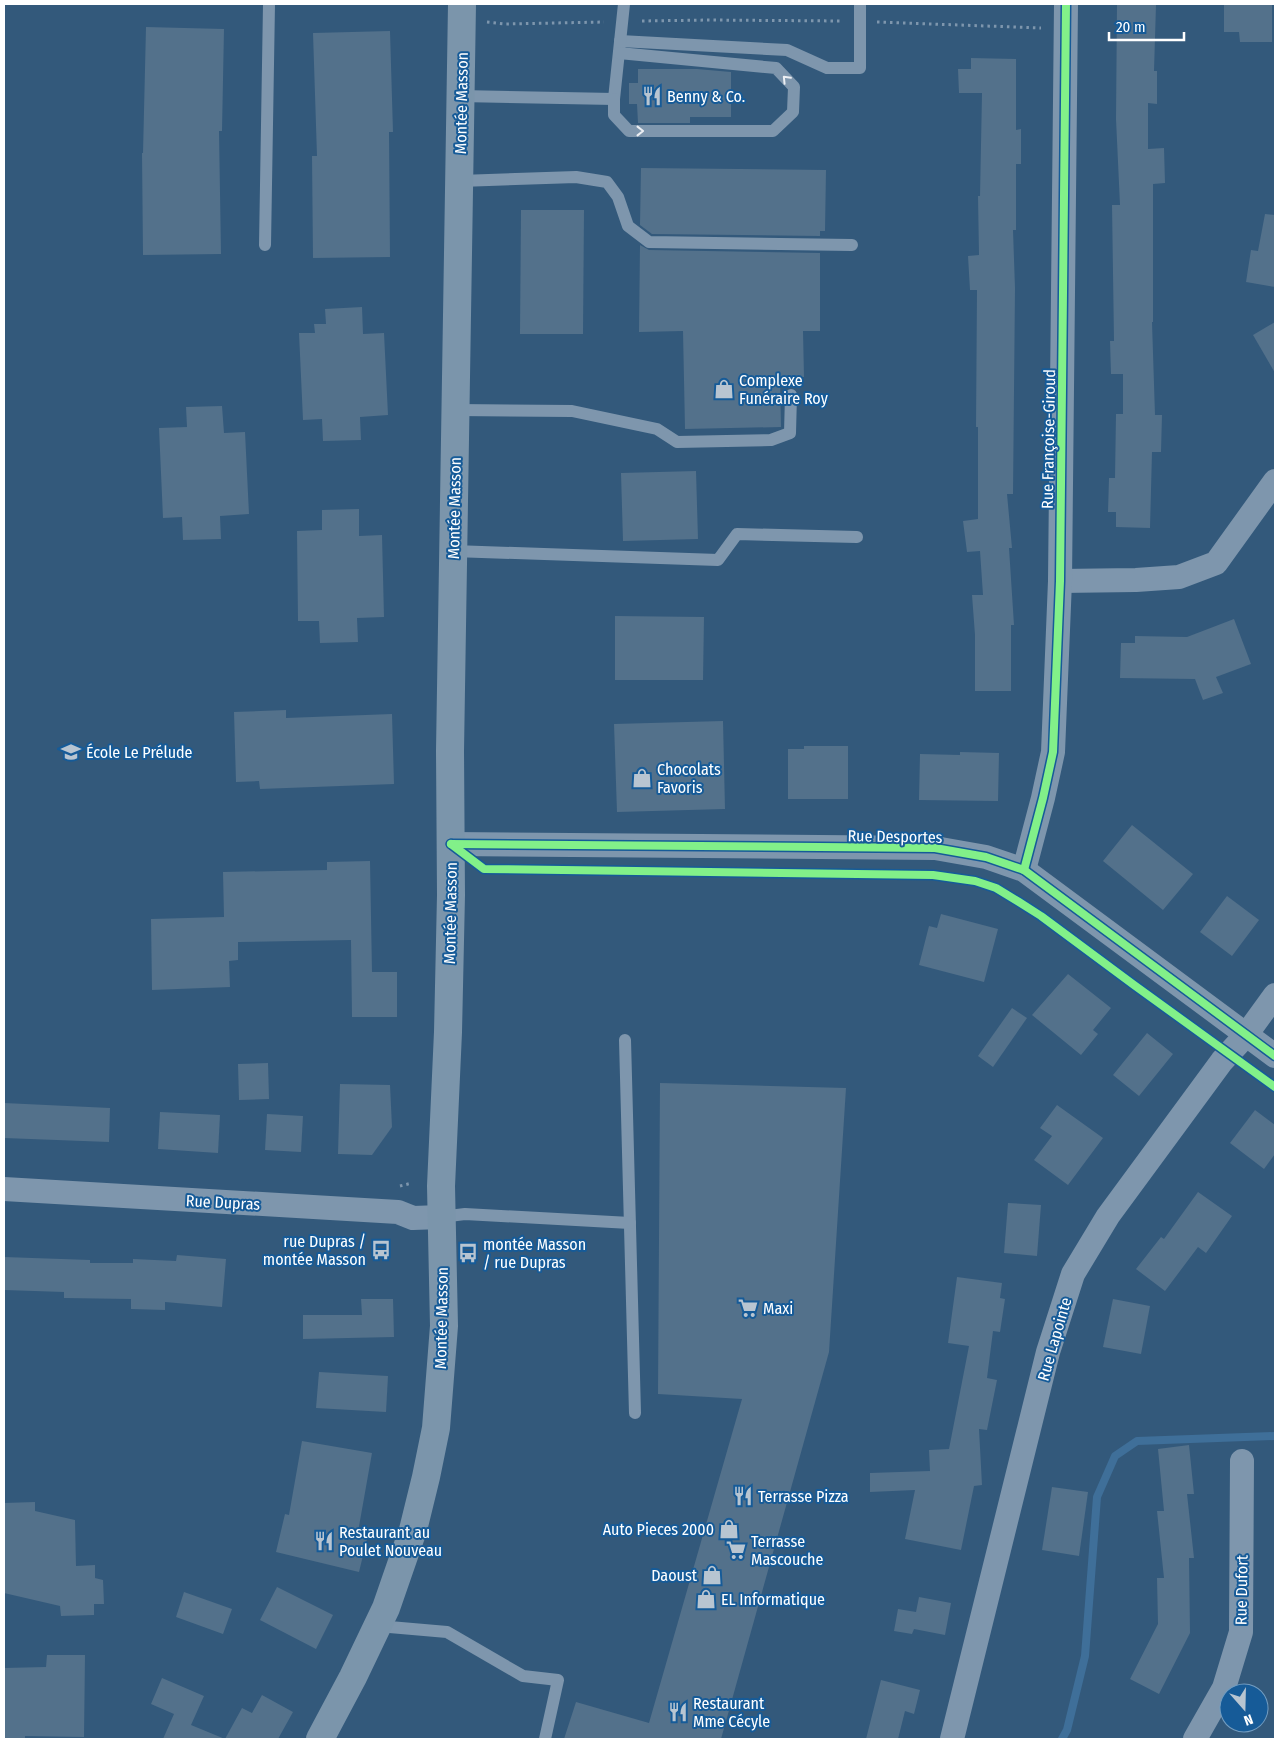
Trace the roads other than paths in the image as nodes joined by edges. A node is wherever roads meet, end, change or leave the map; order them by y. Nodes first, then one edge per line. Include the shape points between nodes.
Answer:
1 (269, 4) edge
2 (624, 4) edge
3 (860, 4) edge
4 (1066, 4) edge
5 (462, 11) edge
6 (619, 47) junction
7 (460, 96) junction
8 (614, 99) junction
9 (460, 181) junction
10 (265, 245) dead end
11 (852, 245) dead end
12 (791, 395) dead end
13 (456, 410) junction
14 (1275, 481) edge
15 (857, 537) dead end
16 (453, 551) junction
17 (1060, 581) junction
18 (451, 844) junction
19 (1024, 870) junction
20 (1275, 995) edge
21 (1246, 1035) junction
22 (624, 1040) dead end
23 (1275, 1056) edge
24 (4, 1189) edge
25 (441, 1218) junction
26 (630, 1223) junction
27 (635, 1413) dead end
28 (1242, 1461) dead end
29 (378, 1626) junction
30 (320, 1739) edge
31 (545, 1739) edge
32 (952, 1739) edge
33 (1195, 1739) edge

1 - 10 lane
2 - 6 lane
3 - 6 lane via 860,68 826,68 787,50
4 - 17 street, Rue Françoise-Giroud
5 - 7 main road, Montée Masson
6 - 8 lane
8 -> 6 lane via 614,115 629,130 773,131 793,112 794,87 776,68
7 - 8 lane
7 - 9 main road, Montée Masson
9 - 11 lane via 576,177 607,182 618,197 628,226 649,242
9 - 13 main road, Montée Masson
12 - 13 lane via 790,433 771,440 676,442 657,429 572,411
13 - 16 main road, Montée Masson
14 - 17 street via 1216,563 1180,577
15 - 16 lane via 738,534 718,560
16 - 18 main road, Montée Masson
17 - 19 street, Rue Françoise-Giroud via 1052,752
18 - 19 street, Rue Desportes via 935,848 986,857
18 - 25 main road, Montée Masson
19 - 21 street, Rue Desportes
20 - 21 street, Rue Lapointe
21 - 23 street, Rue Desportes
21 - 32 street, Rue Lapointe via 1222,1061 1108,1216 1073,1274 1048,1352
22 - 26 lane
24 - 25 street, Rue Dupras via 398,1212 413,1218
25 - 26 lane via 465,1214
25 - 29 main road, Montée Masson via 444,1326 436,1428 413,1530
26 - 27 lane
28 - 33 street, Rue Dufort via 1241,1632 1224,1688
29 - 30 main road, Montée Masson
29 - 31 lane via 447,1632 523,1676 558,1680

